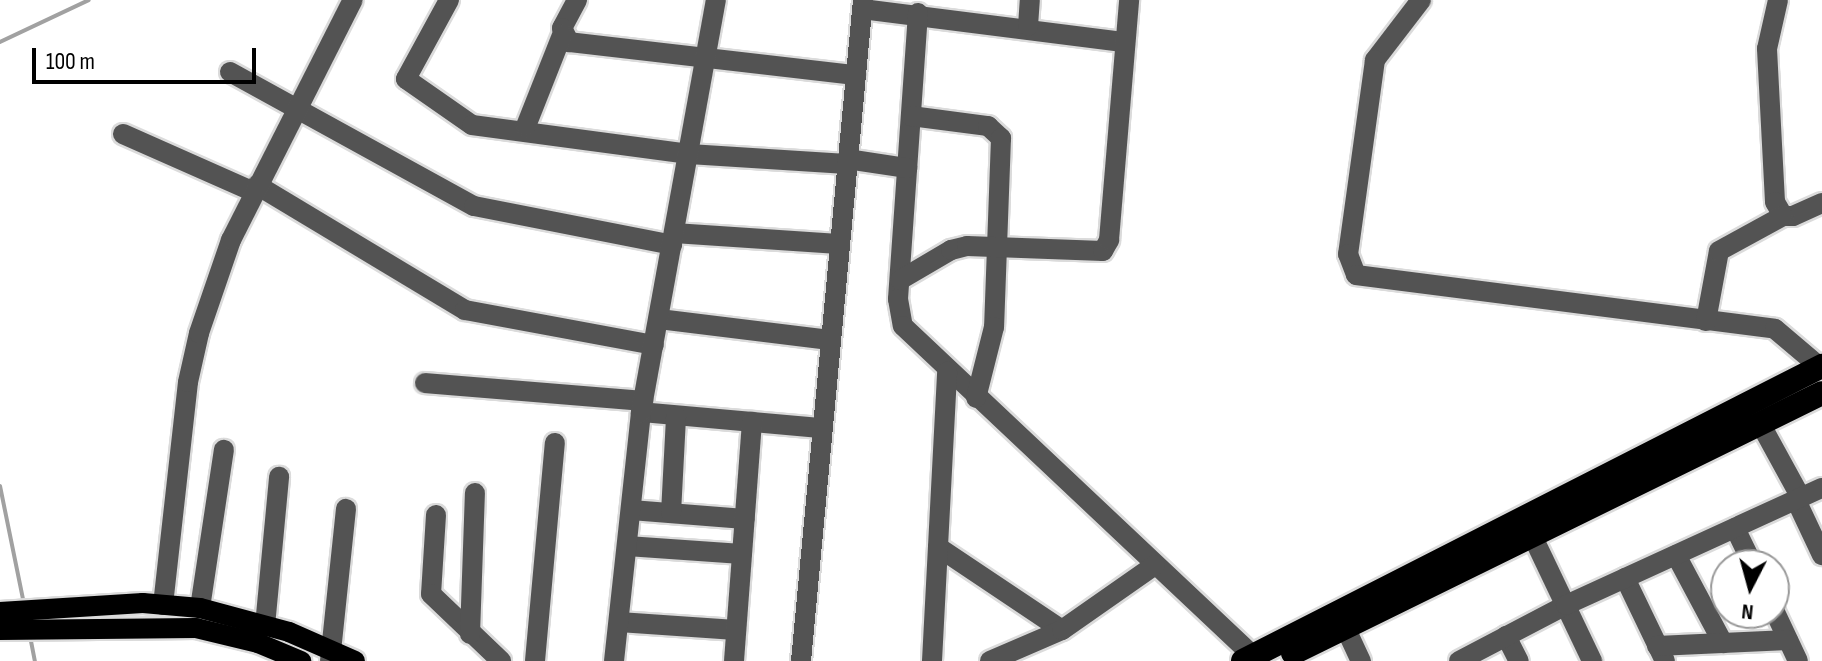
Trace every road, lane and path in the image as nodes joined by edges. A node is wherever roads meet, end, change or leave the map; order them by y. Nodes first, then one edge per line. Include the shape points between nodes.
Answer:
1 (353, 0) edge
2 (449, 0) edge
3 (577, 0) edge
4 (716, 0) edge
5 (1030, 0) edge
6 (1129, 0) edge
7 (1421, 0) edge
8 (1778, 0) edge
9 (862, 5) edge
10 (922, 9) edge
11 (1028, 26) junction
12 (562, 35) junction
13 (1125, 42) junction
14 (706, 60) junction
15 (230, 72) dead end
16 (856, 75) junction
17 (294, 107) junction
18 (911, 116) junction
19 (526, 126) dead end
20 (123, 134) dead end
21 (689, 154) junction
22 (847, 162) junction
23 (907, 168) junction
24 (255, 188) junction
25 (1822, 203) edge
26 (1783, 216) junction
27 (673, 239) junction
28 (839, 244) junction
29 (998, 245) junction
30 (900, 280) junction
31 (659, 319) junction
32 (1706, 321) junction
33 (830, 340) junction
34 (654, 345) junction
35 (1821, 366) edge
36 (947, 371) junction
37 (425, 383) dead end
38 (1822, 393) edge
39 (976, 398) junction
40 (642, 407) junction
41 (676, 416) junction
42 (752, 422) junction
43 (1760, 423) junction
44 (821, 428) junction
45 (1669, 440) junction
46 (555, 443) dead end
47 (224, 450) dead end
48 (1679, 463) junction
49 (279, 477) dead end
50 (1822, 488) edge
51 (475, 493) dead end
52 (1799, 499) junction
53 (346, 509) dead end
54 (631, 510) junction
55 (671, 513) junction
56 (436, 515) dead end
57 (745, 519) junction
58 (1735, 528) junction
59 (1532, 535) junction
60 (627, 546) junction
61 (938, 547) junction
62 (1745, 549) edge
63 (742, 554) junction
64 (1676, 555) junction
65 (1822, 555) edge
66 (1155, 565) junction
67 (1625, 578) junction
68 (163, 605) junction
69 (1566, 605) junction
70 (200, 608) junction
71 (0, 612) edge
72 (84, 618) junction
73 (619, 622) junction
74 (265, 626) junction
75 (1345, 627) junction
76 (1783, 629) edge
77 (0, 630) edge
78 (736, 630) junction
79 (1062, 630) junction
80 (470, 634) junction
81 (1506, 636) junction
82 (1788, 640) junction
83 (1723, 643) junction
84 (1661, 654) edge
85 (331, 655) edge
86 (1258, 659) edge
87 (301, 661) edge
88 (355, 661) edge
89 (501, 661) edge
90 (535, 661) edge
91 (614, 661) edge
92 (734, 661) edge
93 (801, 661) edge
94 (932, 661) edge
95 (990, 661) edge
96 (1361, 661) edge
97 (1459, 661) edge
98 (1519, 661) edge
99 (1592, 661) edge
100 (1798, 661) edge

1 - 17 street
2 - 21 street via 406,79 459,117 489,131
3 - 12 street
4 - 14 street
5 - 11 street
6 - 13 street
7 - 32 street via 1375,60 1348,254 1356,275
8 - 26 street via 1767,49 1775,202
9 - 10 street
9 - 16 street
10 - 11 street
10 - 18 street
11 - 13 street
12 - 14 street via 569,42
12 - 19 street
13 - 29 street via 1107,246 1097,254
14 - 16 street
14 - 21 street
15 - 17 street
16 - 22 street
17 - 24 street
17 - 27 street via 487,211
18 - 23 street
18 - 29 street via 996,130 1003,147
20 - 24 street
21 - 22 street
21 - 27 street
22 - 23 street
22 - 28 street
23 - 30 street
24 - 34 street via 465,310
24 - 68 street via 224,255 192,358
25 - 26 street
26 - 32 street via 1719,251
27 - 28 street
27 - 31 street
28 - 33 street
29 - 30 street via 951,250
29 - 39 street via 993,337
30 - 36 street via 903,326
31 - 33 street
31 - 34 street
32 - 35 street via 1775,329
33 - 44 street
34 - 40 street
35 - 45 highway
36 - 39 street
36 - 61 street
37 - 40 street
38 - 43 highway
39 - 66 street
40 - 41 street
40 - 54 street
41 - 42 street
41 - 55 street
42 - 44 street
42 - 57 street
43 - 48 highway
43 - 52 street
44 - 93 street
45 - 48 highway
45 - 86 highway
46 - 90 street
47 - 70 street
48 - 59 highway
49 - 74 street
50 - 52 street
51 - 80 street
52 - 58 street
52 - 65 street
53 - 85 street
54 - 55 street
54 - 60 street
55 - 57 street
56 - 80 street via 431,594
57 - 63 street
58 - 62 street
58 - 64 street
59 - 69 street
59 - 75 highway
60 - 63 street
60 - 73 street
61 - 79 street
61 - 94 street
63 - 78 street
64 - 67 street
64 - 83 street
66 - 79 street
66 - 86 street
67 - 69 street
67 - 84 street
68 - 70 main road
68 - 72 main road
69 - 81 street
69 - 99 street
70 - 74 main road
71 - 72 main road
72 - 77 main road
72 - 87 main road via 196,628 258,643
73 - 78 street
73 - 91 street
74 - 85 main road
75 - 86 highway
75 - 96 street
76 - 82 street
78 - 92 street
79 - 95 street
80 - 89 street
81 - 97 street
81 - 98 street
82 - 83 street
82 - 100 street
83 - 84 street
85 - 88 main road

